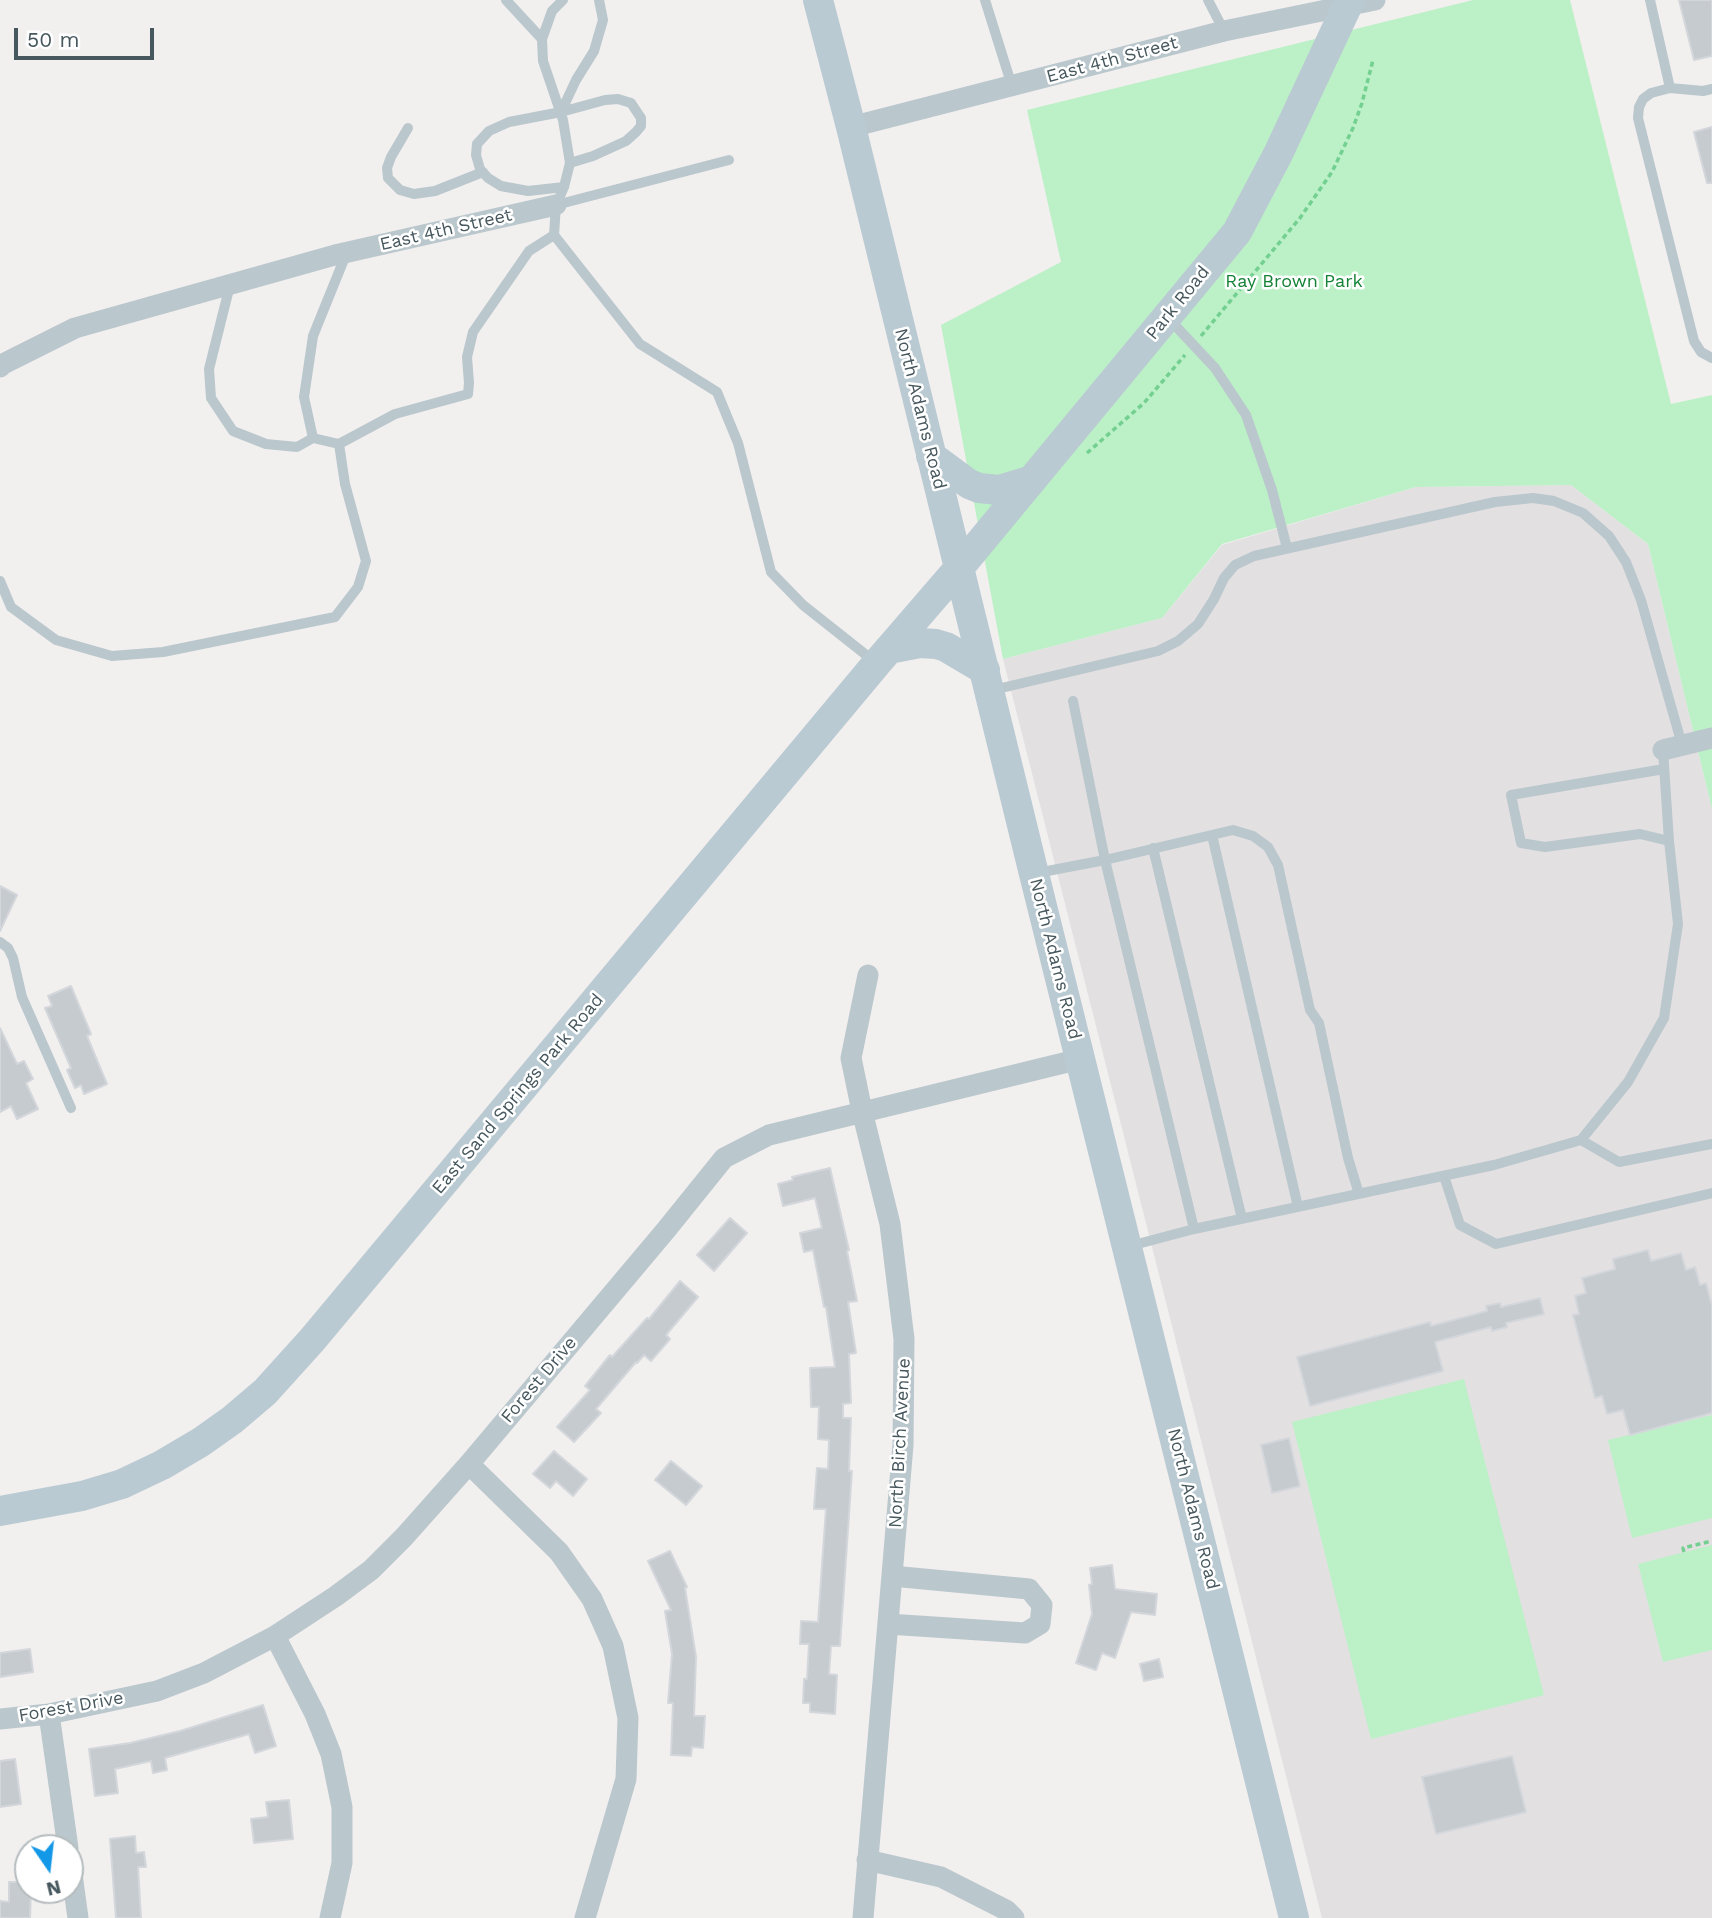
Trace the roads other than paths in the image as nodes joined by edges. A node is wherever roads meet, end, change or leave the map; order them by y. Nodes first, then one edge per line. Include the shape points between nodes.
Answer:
1 (506, 0) edge
2 (563, 0) edge
3 (599, 0) edge
4 (818, 0) edge
5 (985, 0) edge
6 (1208, 0) edge
7 (1650, 0) edge
8 (1357, 2) edge
9 (1224, 31) junction
10 (542, 39) junction
11 (1012, 86) junction
12 (1670, 88) junction
13 (1712, 89) edge
14 (561, 112) junction
15 (851, 127) junction
16 (408, 128) dead end
17 (729, 160) dead end
18 (569, 163) junction
19 (483, 172) junction
20 (560, 196) junction
21 (554, 236) junction
22 (341, 254) junction
23 (230, 285) junction
24 (1167, 317) junction
25 (1712, 358) edge
26 (2, 365) edge
27 (313, 438) junction
28 (339, 444) junction
29 (931, 456) junction
30 (1032, 480) junction
31 (1287, 548) junction
32 (959, 568) junction
33 (0, 581) edge
34 (883, 656) junction
35 (987, 680) junction
36 (1073, 701) dead end
37 (1712, 738) edge
38 (1670, 755) junction
39 (1212, 835) junction
40 (1669, 841) junction
41 (1153, 848) junction
42 (1105, 860) junction
43 (1034, 874) junction
44 (0, 942) edge
45 (868, 975) dead end
46 (1080, 1059) junction
47 (71, 1108) dead end
48 (862, 1111) junction
49 (1581, 1140) junction
50 (1712, 1144) edge
51 (1444, 1176) junction
52 (1712, 1193) edge
53 (1359, 1194) junction
54 (1298, 1207) junction
55 (1242, 1219) junction
56 (1194, 1229) junction
57 (1127, 1247) junction
58 (468, 1464) junction
59 (0, 1511) edge
60 (892, 1576) junction
61 (888, 1624) junction
62 (275, 1636) junction
63 (49, 1714) junction
64 (0, 1719) edge
65 (66, 1834) edge
66 (867, 1860) junction
67 (330, 1918) edge
68 (585, 1918) edge
69 (863, 1918) edge
70 (1014, 1918) edge
71 (1294, 1918) edge

1 - 10 lane
2 - 10 lane via 552,11
3 - 14 lane via 603,20 594,51
4 - 15 main road, North Adams Road
5 - 11 lane
6 - 9 lane
7 - 12 lane
8 - 9 street, East 4th Street
8 - 24 main road, Park Road via 1237,232
9 - 11 street, East 4th Street
10 - 14 lane via 542,61
11 - 15 street, East 4th Street
12 - 13 lane
12 - 25 lane via 1643,99 1638,118 1694,341
14 - 18 lane
14 - 18 lane via 618,99 631,103 641,118 641,126 626,141
14 - 19 lane via 509,122 489,131 477,144 475,155
15 - 29 main road, North Adams Road
16 - 19 lane via 387,168 388,178 400,190 414,194 435,191
17 - 20 lane
18 - 20 lane
19 - 20 lane via 501,186
20 - 21 lane
20 - 22 street, East 4th Street
21 - 28 lane via 529,251 473,332 467,357 468,394 395,414
21 - 34 lane via 640,344 717,393 738,443 771,572 803,605
22 - 23 street, East 4th Street
22 - 27 lane via 313,335 304,397
23 - 26 street, East 4th Street via 75,328
23 - 27 lane via 209,369 211,398 233,431 266,444 297,447
24 - 30 main road, Park Road
24 - 31 lane via 1215,368 1246,415
27 - 28 lane
28 - 33 lane via 366,561 358,587 335,617 163,652 112,656 56,640 11,607
29 - 30 main road via 979,488 999,490
29 - 32 main road, North Adams Road
30 - 32 main road, Park Road
31 - 35 lane via 1235,565 1198,624 1158,652
31 - 38 lane via 1495,502 1532,498 1583,513 1609,536 1626,562 1641,600
32 - 34 main road, East Sand Springs Park Road
32 - 35 main road, North Adams Road
34 - 35 main road via 920,643 936,644
34 - 59 main road, East Sand Springs Park Road via 265,1392 201,1442 122,1484
35 - 43 main road, North Adams Road
36 - 42 lane
37 - 38 street
38 - 40 lane
38 - 40 lane via 1511,795 1521,843 1545,848 1640,834
39 - 41 lane
39 - 53 lane via 1233,830 1253,836 1268,847 1278,865 1310,1010 1320,1023
39 - 54 lane
40 - 49 lane via 1678,923 1664,1018 1628,1082
41 - 42 lane
41 - 55 lane
42 - 43 lane
42 - 56 lane
43 - 46 main road, North Adams Road
44 - 47 lane via 13,958 22,997
45 - 48 street, North Birch Avenue via 850,1058
46 - 48 street, Forest Drive
46 - 57 main road, North Adams Road
48 - 58 street, Forest Drive via 769,1135 724,1158
48 - 60 street, North Birch Avenue via 890,1224 904,1339 903,1445
49 - 50 lane via 1619,1162
49 - 51 lane
51 - 52 lane via 1460,1225 1496,1244
51 - 53 lane
53 - 54 lane
54 - 55 lane
55 - 56 lane
56 - 57 lane
57 - 71 main road, North Adams Road
58 - 62 street, Forest Drive via 371,1570
58 - 68 street via 559,1552 592,1599 613,1646 628,1718 626,1779
60 - 61 street, North Birch Avenue
60 - 61 street via 1029,1589 1042,1605 1040,1623 1025,1633
61 - 66 street, North Birch Avenue
62 - 63 street, Forest Drive via 204,1673 156,1691
62 - 67 street via 331,1754 342,1807 342,1863
63 - 64 street, Forest Drive
63 - 65 street
66 - 69 street, North Birch Avenue
66 - 70 street via 941,1877

